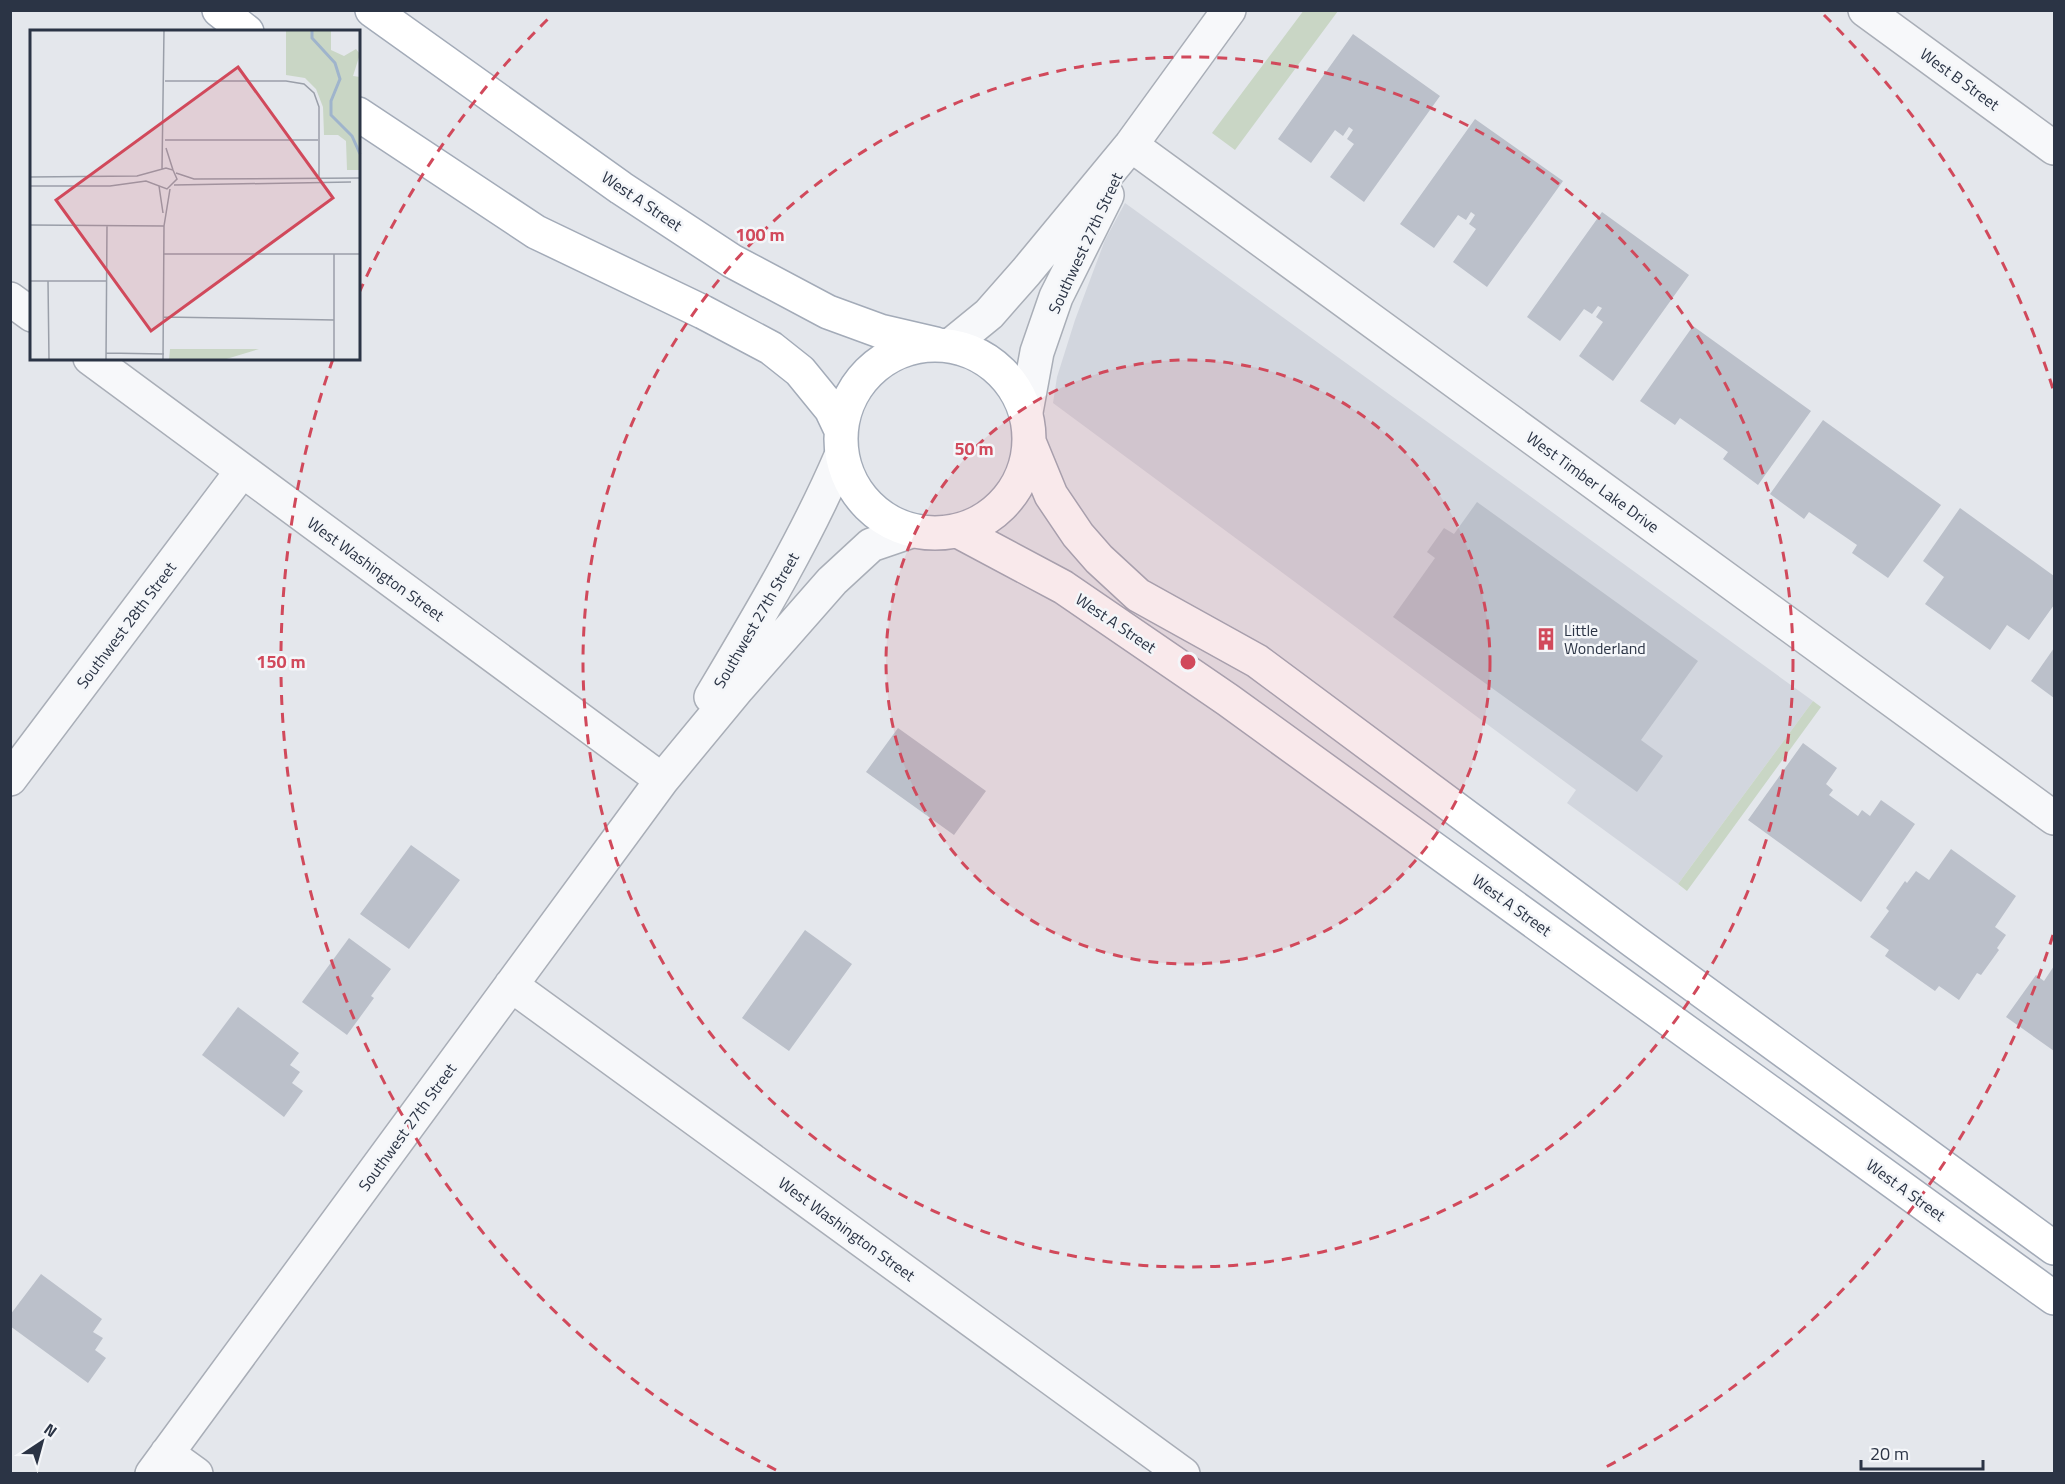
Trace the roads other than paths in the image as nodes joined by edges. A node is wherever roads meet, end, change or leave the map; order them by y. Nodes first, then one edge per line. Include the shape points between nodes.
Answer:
1 (219, 10) edge
2 (372, 10) edge
3 (1229, 10) edge
4 (1865, 10) edge
5 (244, 30) edge
6 (360, 115) edge
7 (1131, 145) junction
8 (2055, 148) edge
9 (10, 299) edge
10 (30, 314) edge
11 (944, 345) junction
12 (93, 360) edge
13 (1026, 412) junction
14 (841, 442) junction
15 (1030, 444) junction
16 (242, 471) junction
17 (912, 531) junction
18 (958, 531) junction
19 (10, 778) edge
20 (662, 780) junction
21 (2055, 818) edge
22 (511, 985) junction
23 (2055, 1248) edge
24 (2055, 1298) edge
25 (160, 1463) edge
26 (196, 1473) edge
27 (1183, 1473) edge

1 - 5 main road
2 - 11 main road, West A Street via 621,188 732,261 828,312 880,331
3 - 7 street, Southwest 27th Street
4 - 8 street, West B Street
6 - 14 main road via 536,232 771,348 800,371 831,409
7 - 11 street, Southwest 27th Street via 996,305
7 - 13 street, Southwest 27th Street via 1056,297 1037,352
7 - 21 street, West Timber Lake Drive
9 - 10 street
11 - 13 main road via 973,351 990,362 1012,384
11 - 14 main road via 909,348 884,359 862,377 848,401
12 - 16 street, West Washington Street
13 - 15 main road
14 - 17 main road via 850,481 865,504 887,521
14 - 20 street, Southwest 27th Street via 820,506
15 - 18 main road via 1023,473 1008,500 985,520
15 - 23 main road via 1051,495 1078,535 1138,595 1257,661
16 - 19 street, Southwest 28th Street
16 - 20 street, West Washington Street
17 - 18 main road
17 - 20 street, Southwest 27th Street via 871,546 832,581
18 - 24 main road, West A Street via 1063,587 1179,666
20 - 22 street, Southwest 27th Street
22 - 25 street, Southwest 27th Street
22 - 27 street, West Washington Street
25 - 26 street

